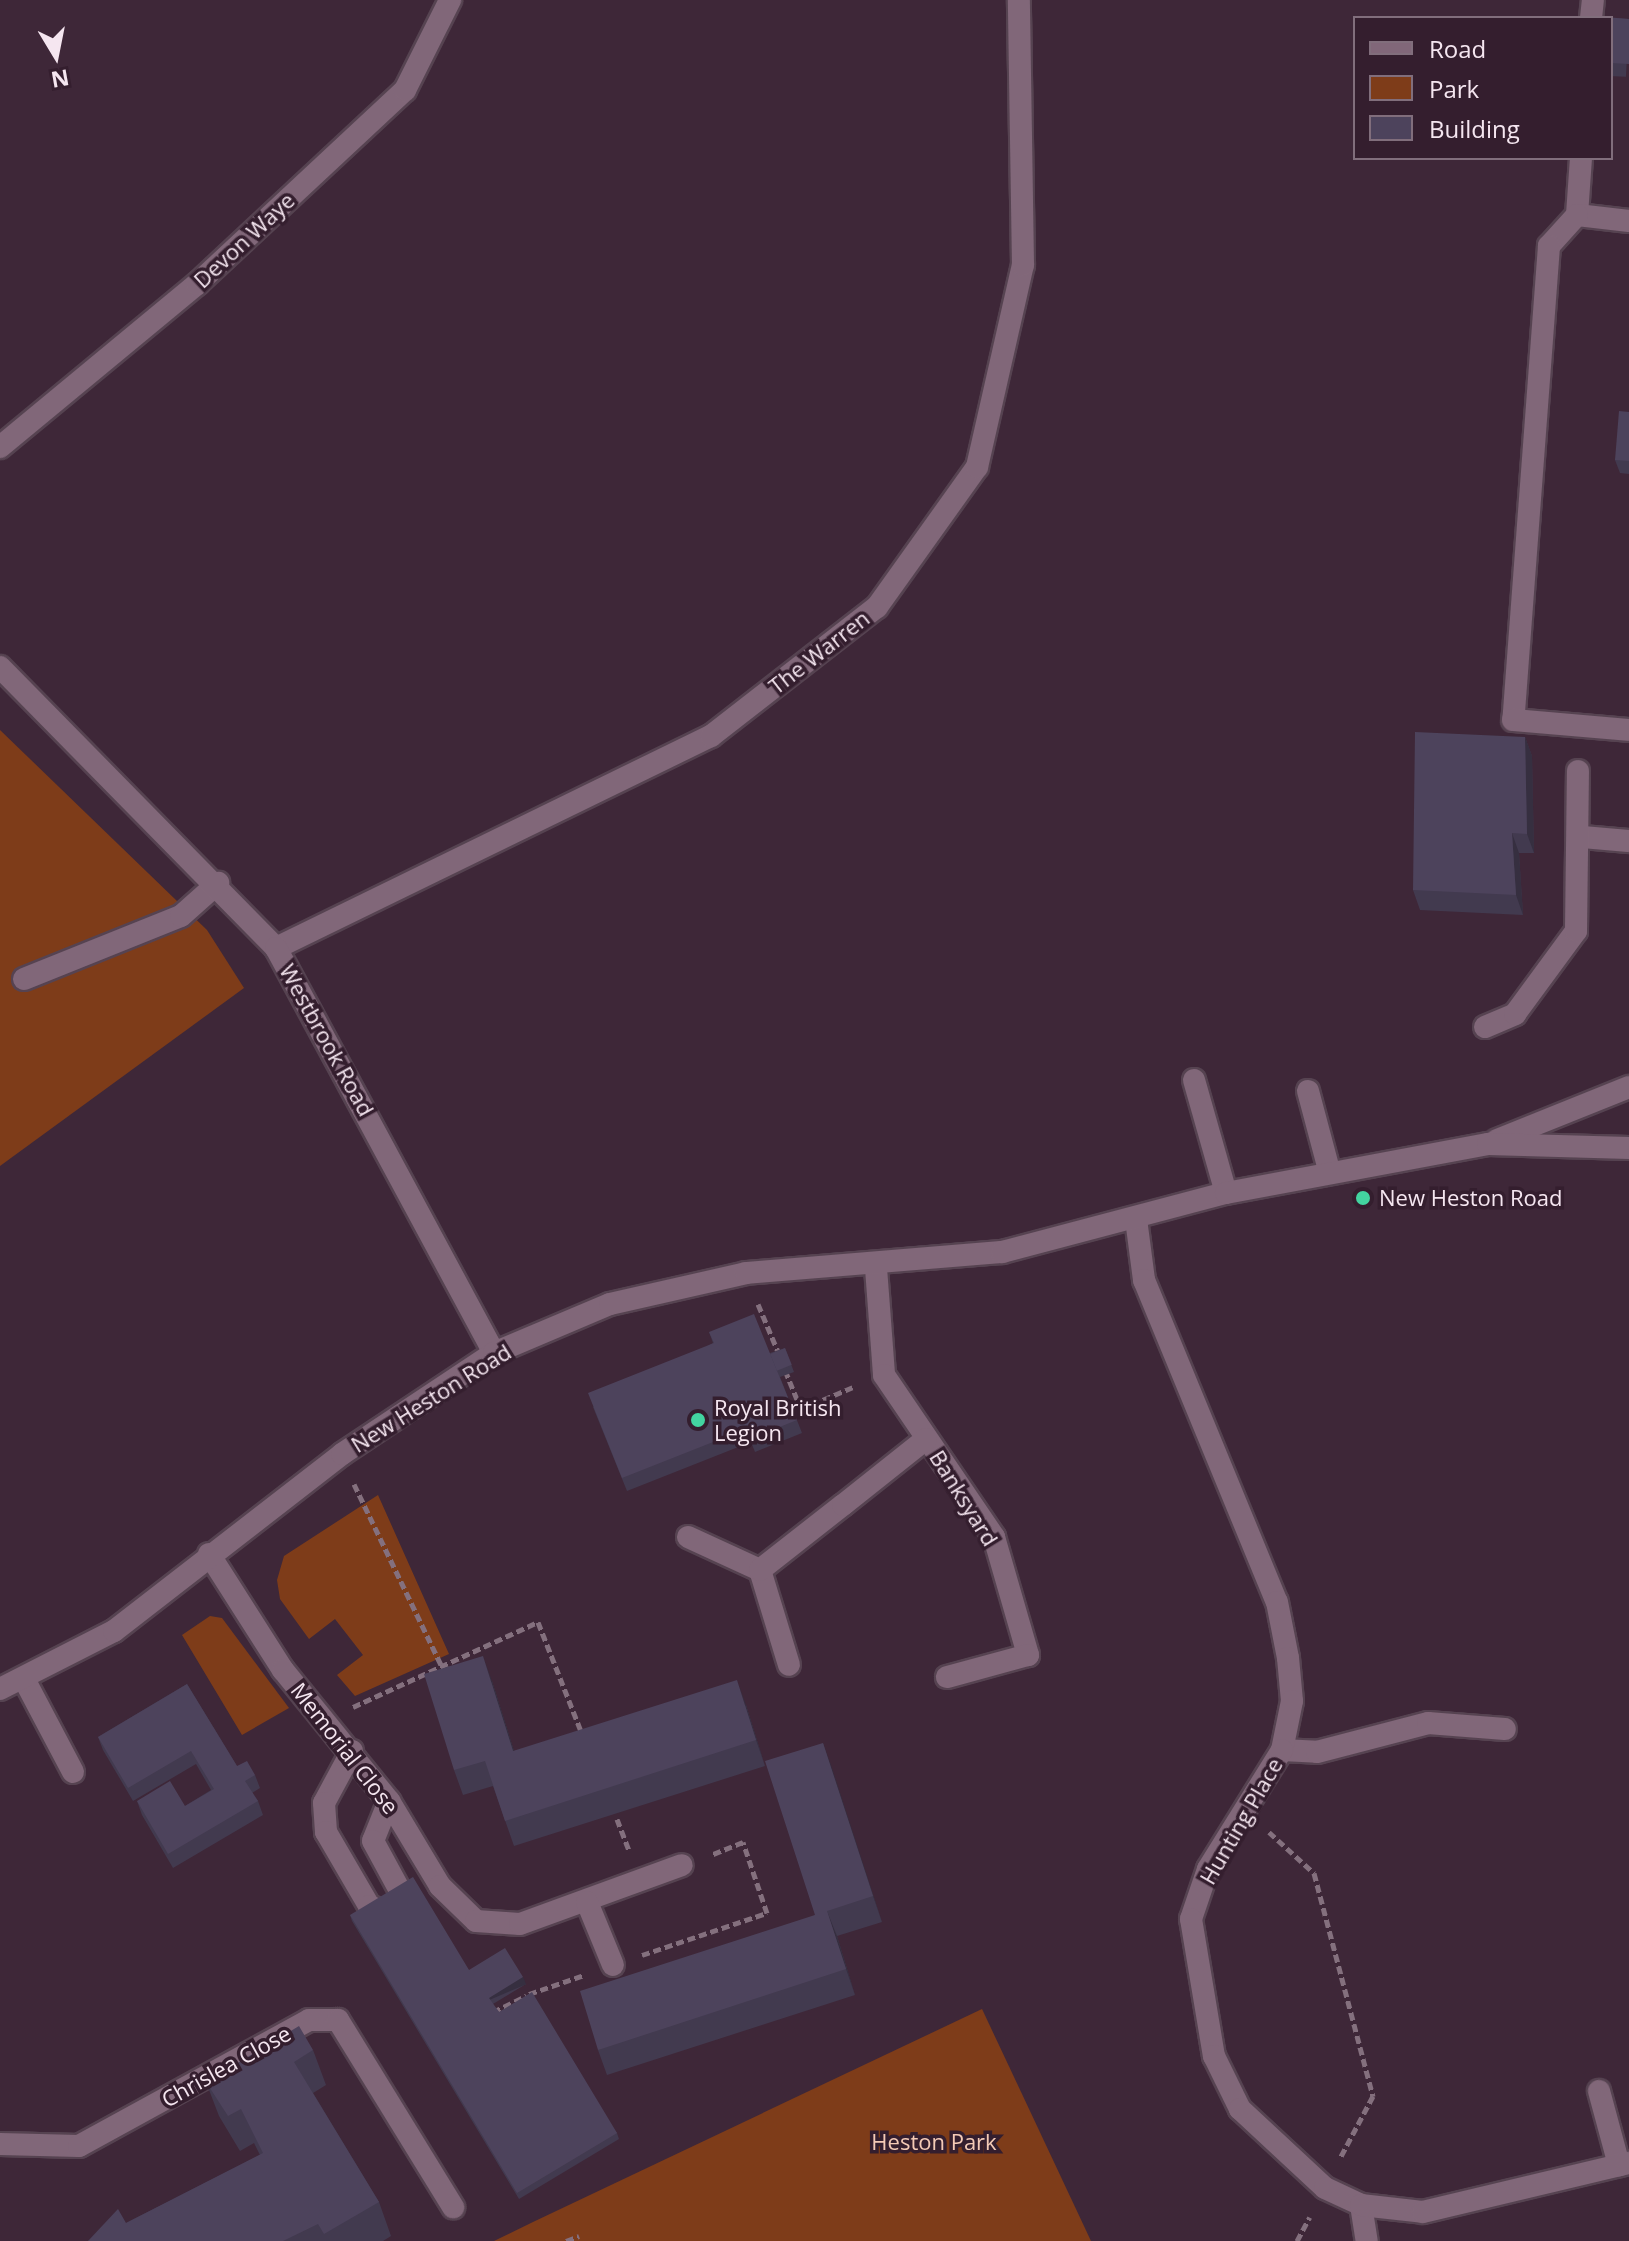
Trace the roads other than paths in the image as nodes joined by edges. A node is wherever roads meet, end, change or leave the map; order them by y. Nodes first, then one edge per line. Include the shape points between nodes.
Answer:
1 (450, 0) edge
2 (1019, 0) edge
3 (1581, 160) edge
4 (1577, 215) junction
5 (1629, 221) edge
6 (0, 447) edge
7 (0, 667) edge
8 (1629, 730) edge
9 (1578, 771) dead end
10 (1582, 837) junction
11 (1629, 841) edge
12 (218, 883) junction
13 (276, 948) junction
14 (24, 979) dead end
15 (1485, 1027) dead end
16 (1194, 1080) dead end
17 (1629, 1087) edge
18 (1308, 1091) dead end
19 (1488, 1144) junction
20 (1629, 1148) edge
21 (1329, 1170) junction
22 (1226, 1193) junction
23 (1136, 1219) junction
24 (876, 1268) junction
25 (494, 1353) junction
26 (926, 1439) junction
27 (688, 1537) dead end
28 (209, 1554) junction
29 (760, 1570) junction
30 (789, 1665) dead end
31 (947, 1677) dead end
32 (24, 1679) junction
33 (0, 1689) edge
34 (1505, 1729) dead end
35 (1282, 1750) junction
36 (352, 1751) junction
37 (73, 1772) dead end
38 (389, 1801) junction
39 (682, 1865) road end
40 (398, 1887) edge
41 (587, 1902) junction
42 (414, 1925) edge
43 (613, 1965) road end
44 (1599, 2091) dead end
45 (0, 2144) edge
46 (1624, 2164) edge
47 (1361, 2205) junction
48 (453, 2207) dead end
49 (1367, 2241) edge

1 - 6 street, Devon Waye via 405,90 197,284
2 - 13 street, The Warren via 1023,265 977,467 877,607 711,736
3 - 4 street
4 - 5 street
4 - 8 street via 1549,246 1513,720
7 - 12 street, Westbrook Road
9 - 10 street
10 - 11 street
10 - 15 street via 1576,931 1515,1014
12 - 13 street, Westbrook Road
12 - 14 street via 181,916
13 - 25 street, Westbrook Road
16 - 22 street
17 - 19 street, New Heston Road
18 - 21 street
19 - 20 street, New Heston Road
19 - 21 street, New Heston Road
21 - 22 street, New Heston Road
22 - 23 street, New Heston Road
23 - 24 street, New Heston Road via 1002,1252
23 - 35 street, Hunting Place via 1144,1280 1277,1602 1292,1701
24 - 25 street, New Heston Road via 746,1273 610,1304
24 - 26 street, Banksyard via 884,1375
25 - 28 street, New Heston Road via 342,1454
26 - 29 street
26 - 31 street, Banksyard via 994,1537 1028,1655
27 - 29 street
28 - 32 street, New Heston Road via 114,1631
28 - 36 street, Memorial Close via 283,1670
29 - 30 street
32 - 33 street, New Heston Road
32 - 37 street
34 - 35 street via 1428,1723 1317,1752
35 - 47 street, Hunting Place via 1208,1869 1191,1919 1214,2056 1240,2109 1325,2188
36 - 38 street, Memorial Close
36 - 42 street via 324,1803 326,1832 369,1906
38 - 40 street via 373,1841
38 - 41 street, Memorial Close via 440,1886 476,1921 520,1924
39 - 41 street, Memorial Close
41 - 43 street
44 - 46 street
45 - 48 street, Chrislea Close via 79,2146 309,2020 338,2020
46 - 47 street, Hunting Place via 1423,2212
47 - 49 street

